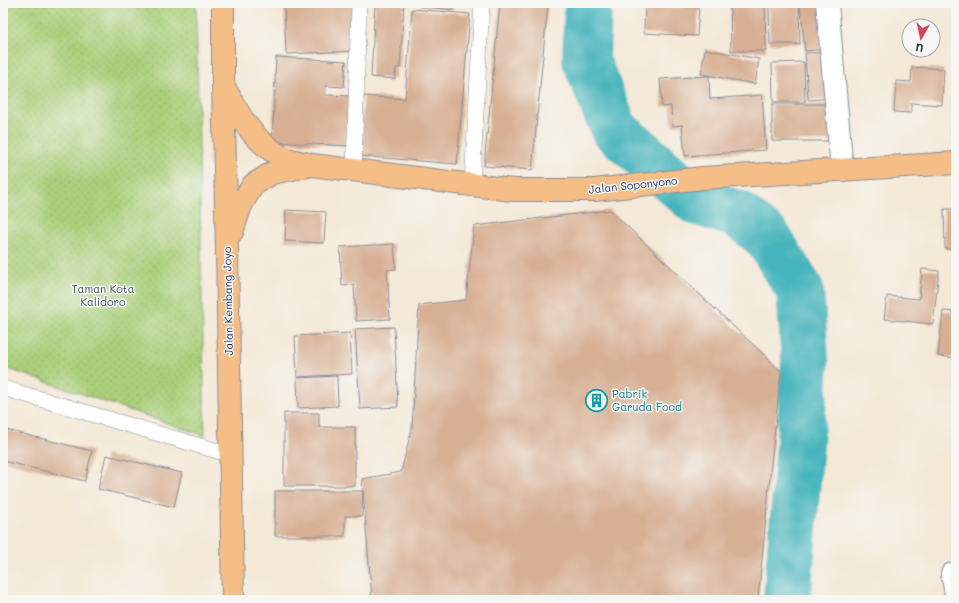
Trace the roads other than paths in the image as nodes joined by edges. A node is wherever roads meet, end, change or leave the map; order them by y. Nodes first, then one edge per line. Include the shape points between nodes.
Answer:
1 (223, 3) edge
2 (359, 3) edge
3 (482, 3) edge
4 (827, 3) edge
5 (223, 84) junction
6 (956, 163) edge
7 (312, 165) junction
8 (354, 170) junction
9 (842, 170) junction
10 (472, 184) junction
11 (227, 248) junction
12 (3, 388) edge
13 (231, 455) junction
14 (233, 600) edge

1 - 5 main road, Jalan Kembang Joyo
2 - 8 lane
3 - 10 lane
4 - 9 street
5 - 7 main road via 237,112 256,138 280,156
5 - 11 main road, Jalan Kembang Joyo
6 - 9 main road, Jalan Soponyono
7 - 8 main road, Jalan Soponyono
7 - 11 main road via 272,173 253,185 241,204
8 - 10 main road, Jalan Soponyono
9 - 10 main road, Jalan Soponyono via 703,178 594,190 513,190
11 - 13 main road, Jalan Kembang Joyo
12 - 13 lane
13 - 14 main road, Jalan Kembang Joyo

